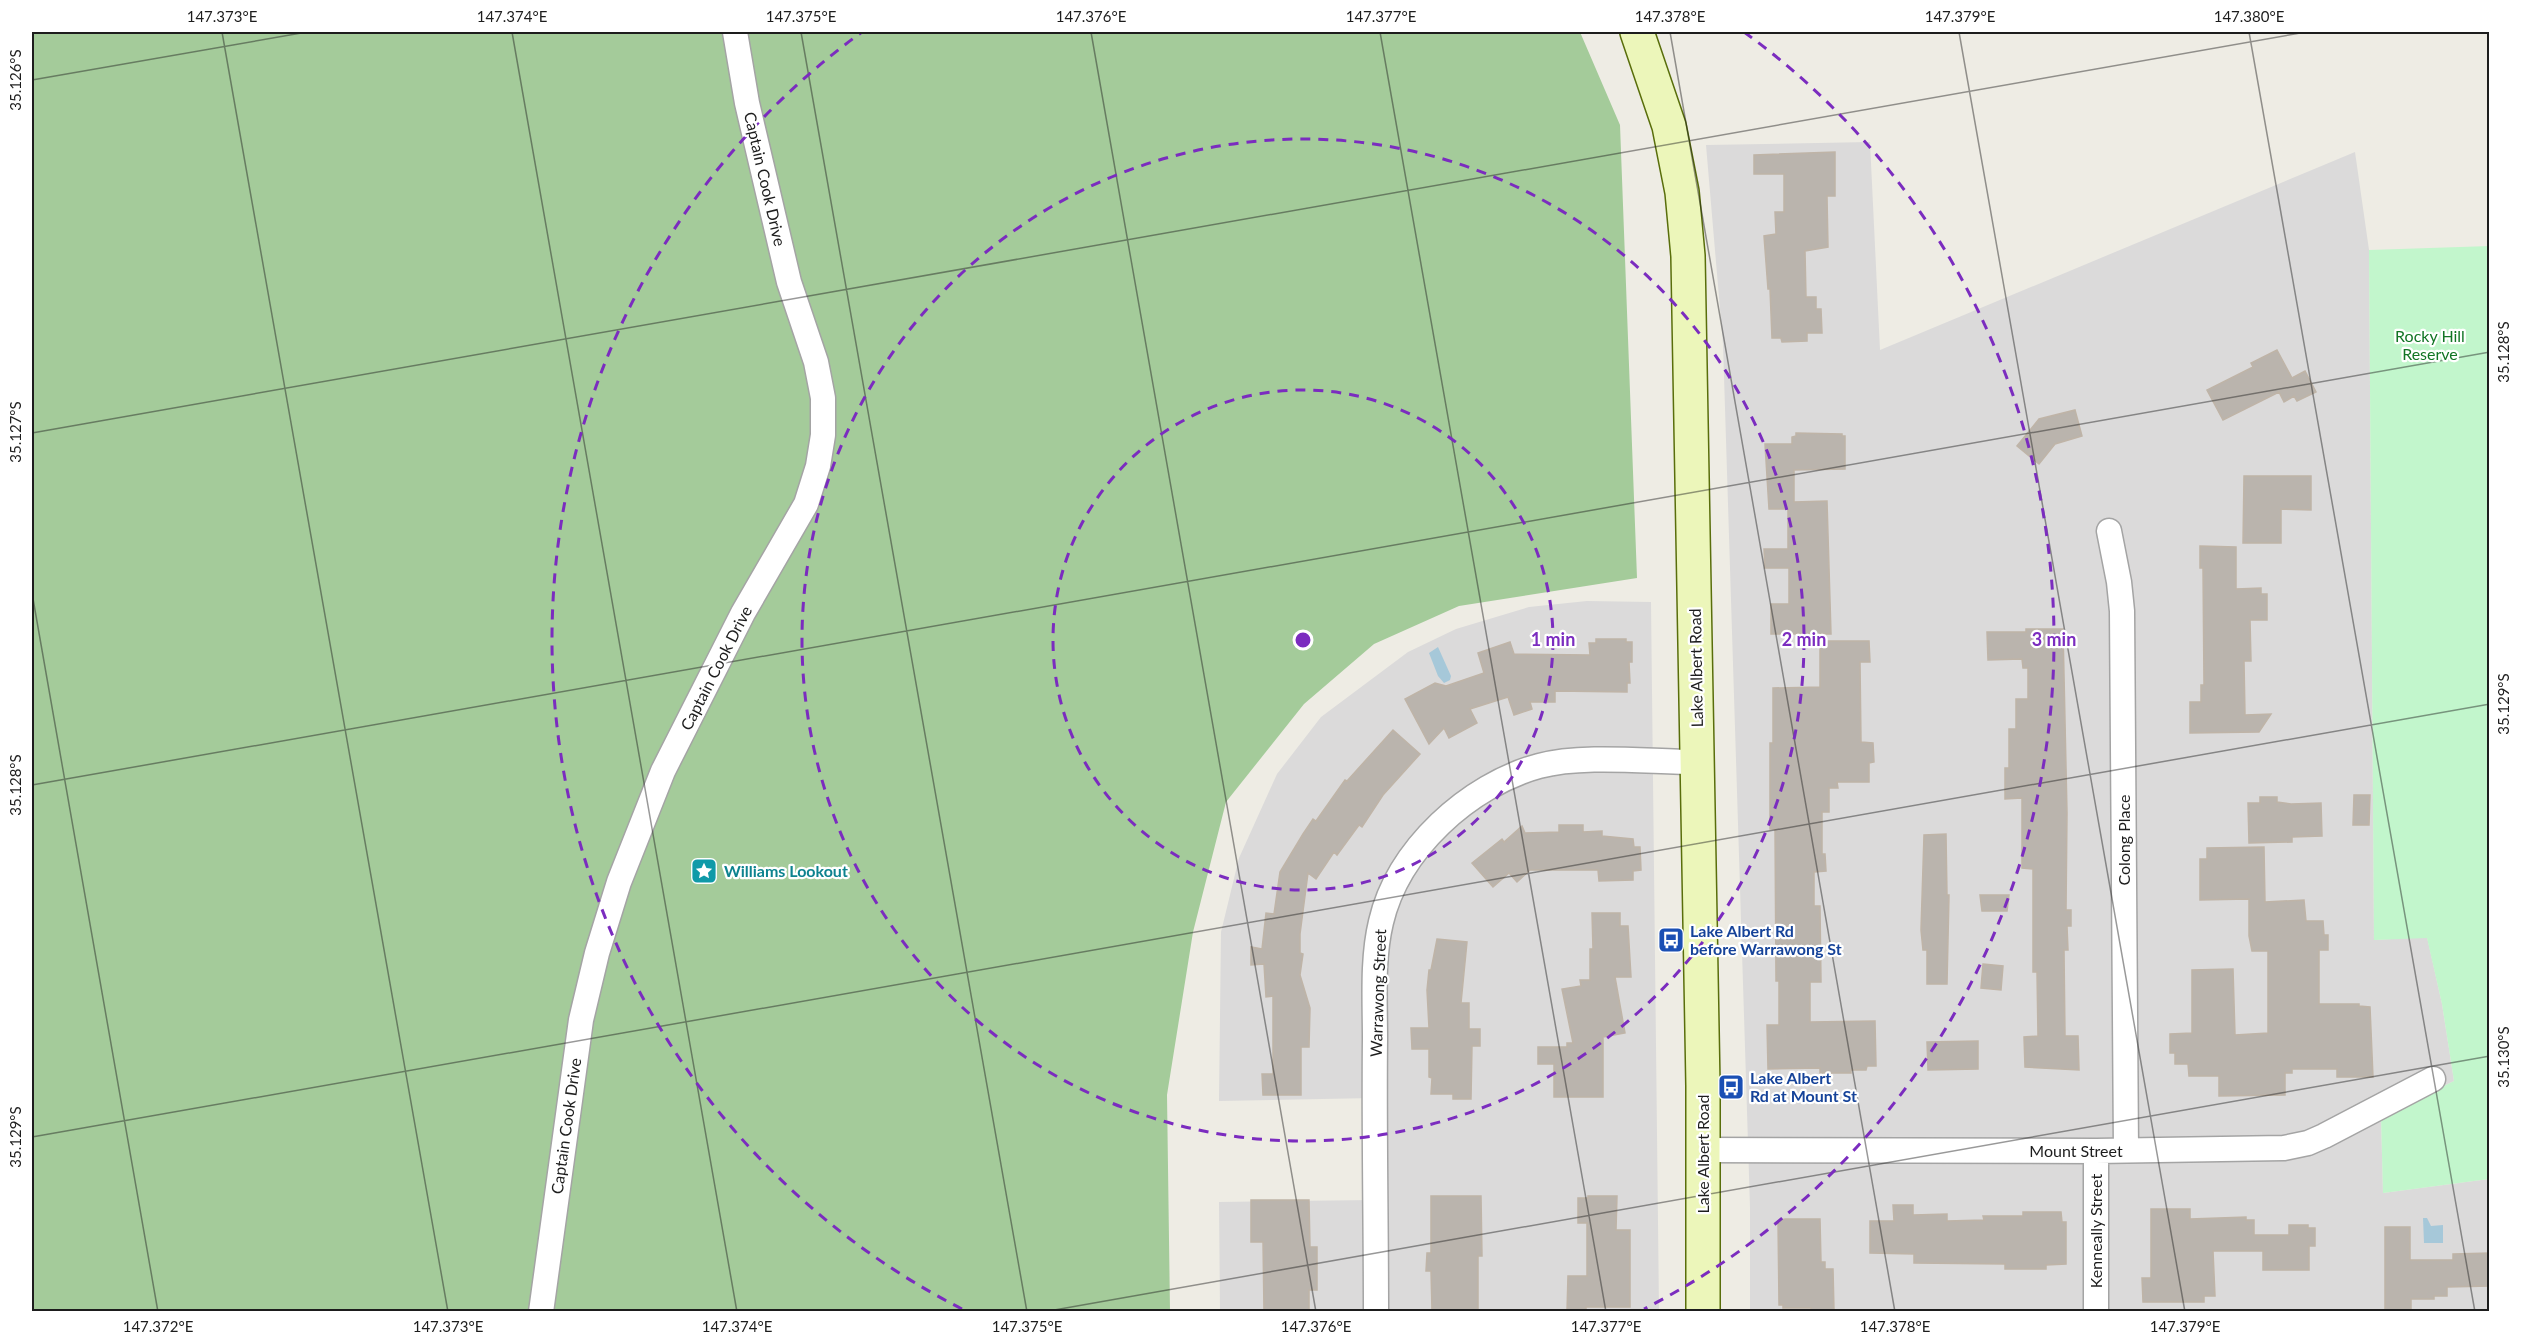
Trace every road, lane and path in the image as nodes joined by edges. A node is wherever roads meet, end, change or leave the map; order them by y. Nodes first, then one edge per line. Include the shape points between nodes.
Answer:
1 (735, 32) edge
2 (1637, 32) edge
3 (2109, 531) dead end
4 (1697, 762) junction
5 (2433, 1079) dead end
6 (1702, 1150) junction
7 (2126, 1150) junction
8 (2096, 1151) junction
9 (541, 1311) edge
10 (1376, 1311) edge
11 (1703, 1311) edge
12 (2096, 1311) edge

1 - 9 street, Captain Cook Drive via 747,103 789,282 816,362 823,398 823,435 806,504 743,613 663,771 619,882 581,1020
2 - 4 main road, Lake Albert Road via 1669,126 1682,192 1688,256
3 - 7 street, Colong Place via 2122,611
4 - 6 main road, Lake Albert Road
4 - 10 street, Warrawong Street via 1581,760 1540,766 1507,777 1473,796 1441,822 1417,849 1396,884 1381,921 1376,962
5 - 7 street, Mount Street via 2297,1146
6 - 8 street, Mount Street
6 - 11 main road, Lake Albert Road
7 - 8 street, Mount Street
8 - 12 street, Kenneally Street

